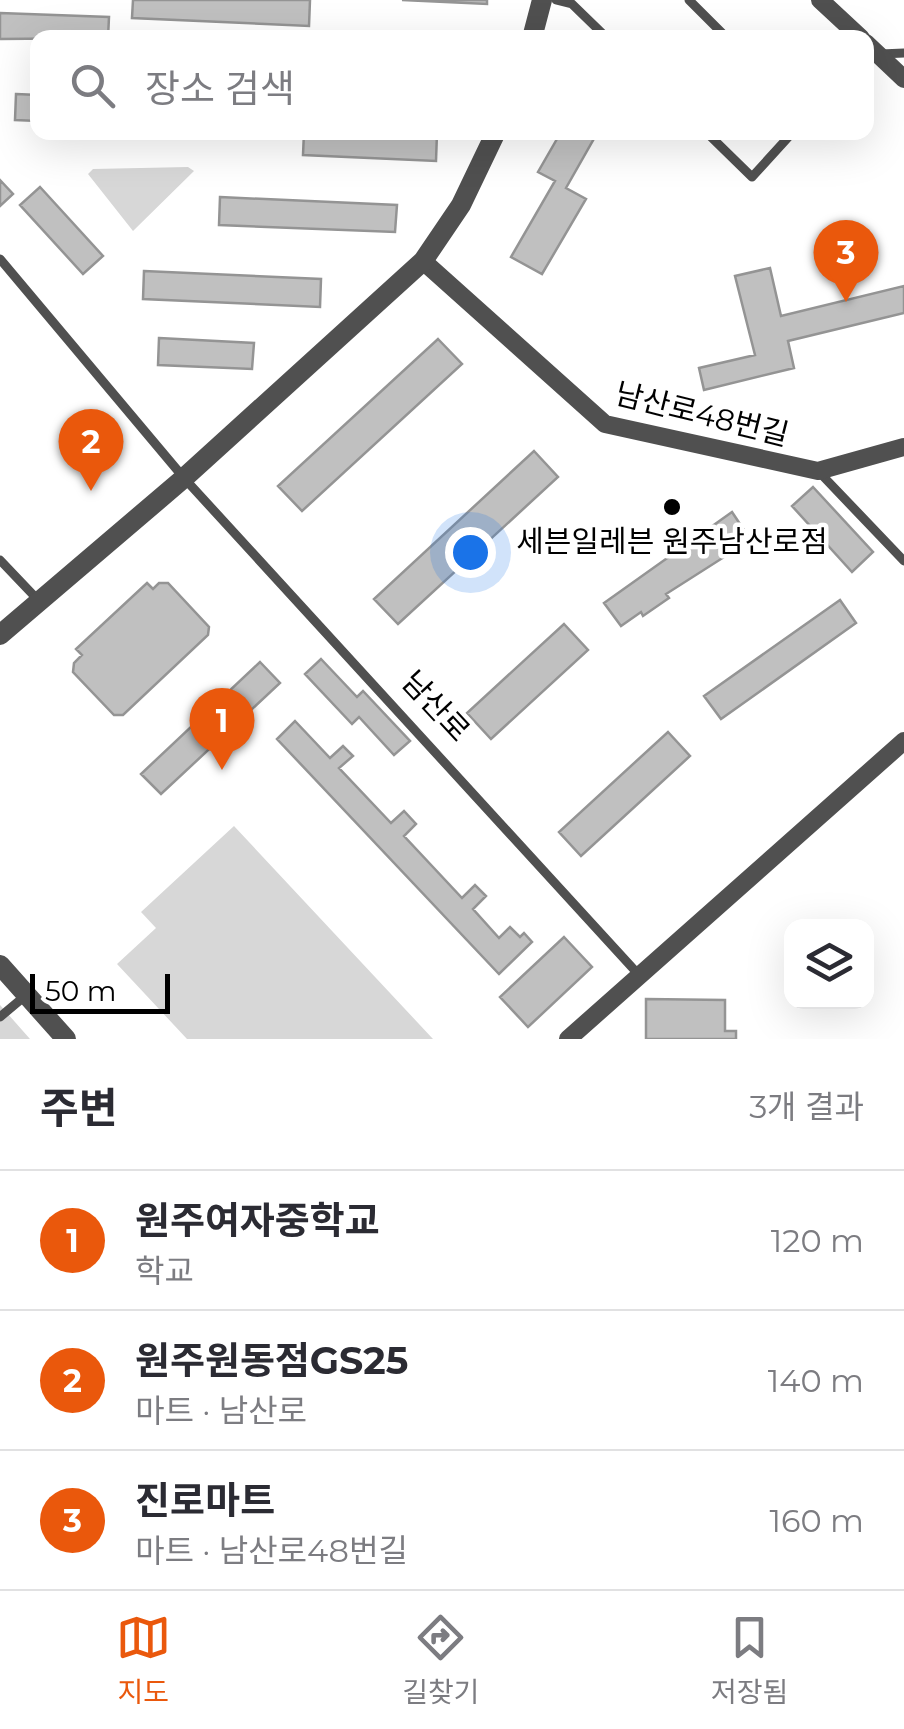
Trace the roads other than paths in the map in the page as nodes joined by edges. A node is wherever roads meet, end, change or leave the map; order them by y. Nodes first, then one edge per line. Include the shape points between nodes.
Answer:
1 (542, 0) edge
2 (556, 0) edge
3 (689, 0) edge
4 (820, 0) edge
5 (534, 30) edge
6 (599, 30) edge
7 (718, 30) edge
8 (850, 30) edge
9 (874, 50) edge
10 (874, 53) edge
11 (904, 53) edge
12 (904, 79) edge
13 (492, 140) edge
14 (714, 140) edge
15 (786, 140) edge
16 (0, 259) edge
17 (423, 260) junction
18 (904, 447) edge
19 (818, 470) junction
20 (184, 478) junction
21 (0, 560) edge
22 (904, 561) edge
23 (39, 602) junction
24 (0, 635) edge
25 (904, 741) edge
26 (0, 966) edge
27 (641, 976) junction
28 (26, 994) junction
29 (0, 1016) edge
30 (66, 1039) edge
31 (568, 1039) edge

1 - 5 street
2 - 6 lane via 572,4
3 - 7 lane
4 - 8 street
9 - 11 lane
10 - 12 street
13 - 17 street via 462,205
14 - 15 lane via 752,177
16 - 20 lane, 남산로
17 - 19 street, 남산로48번길 via 606,424
17 - 20 street
18 - 19 street, 남산로48번길
19 - 22 lane
20 - 23 street
20 - 27 lane, 남산로
21 - 23 lane
23 - 24 street
25 - 27 street
26 - 28 street
27 - 31 street
28 - 29 lane
28 - 30 street

